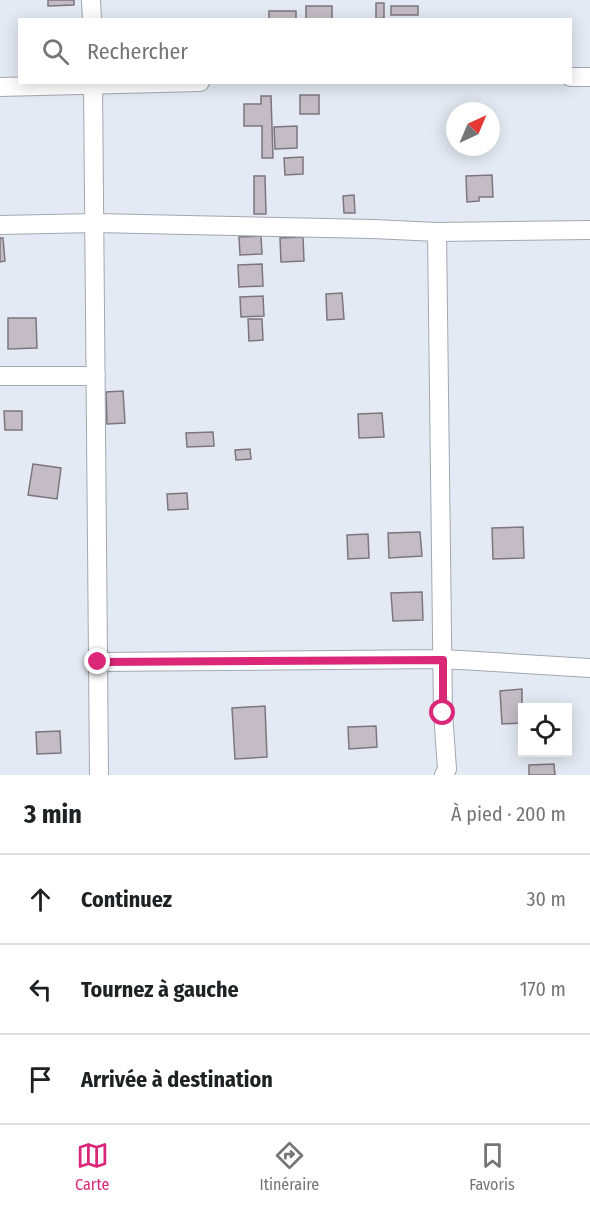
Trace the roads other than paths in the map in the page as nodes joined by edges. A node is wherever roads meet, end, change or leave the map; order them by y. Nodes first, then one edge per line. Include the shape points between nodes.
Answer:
1 (92, 0) edge
2 (92, 18) edge
3 (572, 77) edge
4 (590, 77) edge
5 (93, 84) edge
6 (0, 87) edge
7 (95, 223) junction
8 (0, 225) edge
9 (590, 230) edge
10 (437, 232) junction
11 (0, 376) edge
12 (96, 376) junction
13 (443, 660) junction
14 (98, 662) junction
15 (590, 668) edge
16 (99, 775) edge
17 (444, 775) edge

1 - 2 street
3 - 4 street
5 - 6 street
5 - 7 street
7 - 8 street
7 - 10 street
7 - 12 street
9 - 10 street
10 - 13 street
11 - 12 street
12 - 14 street
13 - 14 street
13 - 15 street
13 - 17 street via 447,769
14 - 16 street

